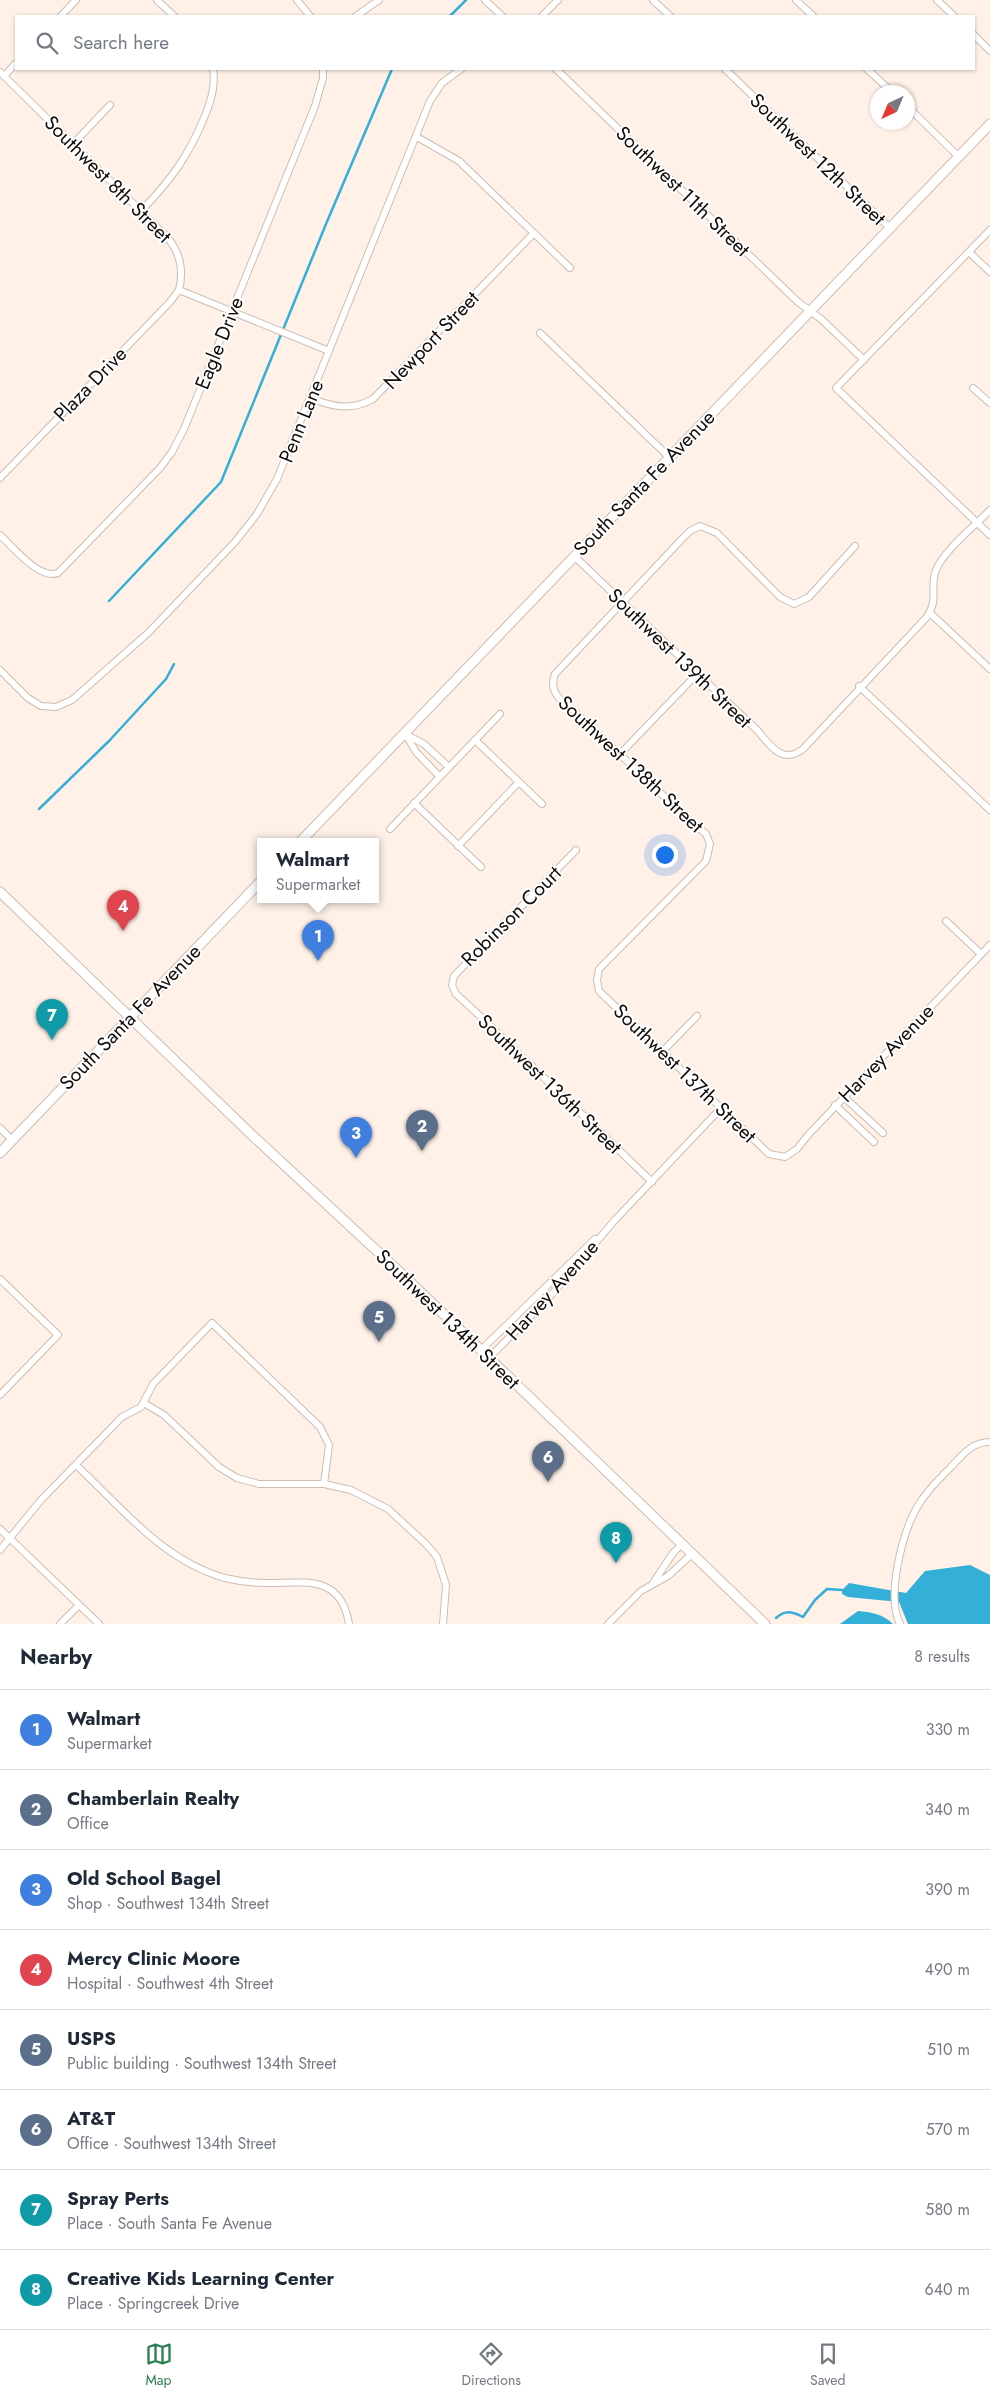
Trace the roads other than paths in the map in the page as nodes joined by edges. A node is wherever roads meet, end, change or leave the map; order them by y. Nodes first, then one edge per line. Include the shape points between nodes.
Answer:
1 (76, 0) edge
2 (157, 0) edge
3 (298, 0) edge
4 (379, 0) edge
5 (485, 0) edge
6 (558, 0) edge
7 (653, 0) edge
8 (796, 0) edge
9 (937, 0) edge
10 (62, 15) edge
11 (173, 15) edge
12 (309, 15) edge
13 (357, 15) edge
14 (501, 15) edge
15 (543, 15) edge
16 (669, 15) edge
17 (811, 15) edge
18 (953, 15) edge
19 (975, 36) edge
20 (990, 51) edge
21 (15, 64) edge
22 (213, 70) edge
23 (323, 70) edge
24 (459, 70) edge
25 (557, 70) edge
26 (725, 70) edge
27 (868, 70) edge
28 (2, 74) edge
29 (884, 85) edge
30 (110, 105) dead end
31 (915, 114) edge
32 (990, 124) edge
33 (417, 137) junction
34 (73, 144) junction
35 (959, 157) junction
36 (142, 211) junction
37 (890, 228) junction
38 (990, 230) edge
39 (534, 233) junction
40 (969, 252) junction
41 (570, 268) dead end
42 (990, 272) edge
43 (179, 290) junction
44 (232, 312) junction
45 (810, 312) junction
46 (540, 333) dead end
47 (329, 351) junction
48 (864, 360) junction
49 (974, 388) dead end
50 (310, 398) junction
51 (990, 403) edge
52 (669, 457) junction
53 (0, 478) edge
54 (990, 510) edge
55 (977, 523) junction
56 (0, 535) edge
57 (990, 535) edge
58 (855, 546) dead end
59 (574, 556) junction
60 (623, 603) junction
61 (930, 613) junction
62 (990, 669) edge
63 (0, 670) edge
64 (697, 674) junction
65 (860, 686) junction
66 (500, 714) dead end
67 (405, 734) junction
68 (475, 740) junction
69 (620, 754) junction
70 (449, 767) junction
71 (440, 776) junction
72 (519, 782) junction
73 (414, 803) junction
74 (542, 804) dead end
75 (990, 810) edge
76 (390, 829) dead end
77 (304, 838) edge
78 (458, 846) junction
79 (576, 850) dead end
80 (481, 867) dead end
81 (257, 885) edge
82 (0, 892) edge
83 (946, 920) dead end
84 (990, 945) edge
85 (981, 954) junction
86 (597, 980) joint
87 (452, 985) joint
88 (697, 1016) dead end
89 (129, 1017) junction
90 (663, 1051) junction
91 (844, 1096) junction
92 (835, 1105) junction
93 (722, 1107) junction
94 (870, 1121) junction
95 (0, 1128) edge
96 (862, 1130) junction
97 (883, 1133) dead end
98 (12, 1140) junction
99 (874, 1142) dead end
100 (0, 1152) edge
101 (781, 1158) joint
102 (652, 1182) junction
103 (614, 1221) junction
104 (0, 1279) edge
105 (481, 1350) junction
106 (489, 1358) junction
107 (0, 1395) edge
108 (144, 1403) junction
109 (990, 1442) edge
110 (76, 1465) junction
111 (324, 1484) junction
112 (0, 1530) edge
113 (10, 1539) junction
114 (682, 1544) junction
115 (0, 1550) edge
116 (692, 1554) junction
117 (652, 1584) junction
118 (79, 1605) junction
119 (60, 1624) edge
120 (99, 1624) edge
121 (349, 1624) edge
122 (443, 1624) edge
123 (608, 1624) edge
124 (765, 1624) edge
125 (900, 1624) edge

1 - 10 street
2 - 11 street
3 - 12 street
4 - 13 street
5 - 14 street
6 - 15 street
7 - 16 street
8 - 17 street
9 - 18 street
19 - 20 street
21 - 28 street
22 - 36 street via 213,93 194,143 179,169
23 - 44 street, Eagle Drive via 316,106
24 - 33 street, Penn Lane via 434,94
25 - 45 street, Southwest 11th Street
26 - 37 street, Southwest 12th Street
27 - 29 street
28 - 34 street, Southwest 8th Street
30 - 34 street
31 - 35 street
32 - 35 main road, South Santa Fe Avenue
33 - 39 street via 459,161
33 - 47 street, Penn Lane
34 - 36 street, Southwest 8th Street
35 - 37 main road, South Santa Fe Avenue
36 - 43 street, Southwest 8th Street via 177,252 181,275
37 - 45 main road, South Santa Fe Avenue
38 - 40 street
39 - 41 street
39 - 50 street, Newport Street via 373,399 349,408
40 - 42 street
40 - 48 street
43 - 44 street
43 - 53 street, Plaza Drive
44 - 47 street
44 - 56 street, Eagle Drive via 172,452 64,568 49,575 33,566
45 - 48 street, Southwest 11th Street
45 - 52 main road, South Santa Fe Avenue
46 - 52 street
47 - 50 street, Penn Lane
48 - 55 street via 836,388
49 - 51 street
50 - 63 street, Penn Lane via 272,489 246,528 139,641 72,700 50,708 35,703
52 - 59 main road, South Santa Fe Avenue
54 - 55 street
55 - 57 street
55 - 61 street via 936,570 934,606
58 - 60 street via 809,597 794,604 780,598 716,533 700,526 681,540
59 - 60 street, Southwest 139th Street
59 - 67 main road, South Santa Fe Avenue
60 - 64 street, Southwest 139th Street
60 - 69 street, Southwest 138th Street via 559,669 552,684 560,700
61 - 62 street
61 - 65 street
64 - 65 street, Southwest 139th Street via 758,731 772,749 788,756 803,749
64 - 69 street
65 - 75 street
66 - 68 street
67 - 70 street via 424,744
67 - 71 street via 416,752
67 - 77 main road, South Santa Fe Avenue
68 - 70 street
68 - 72 street
69 - 86 street, Southwest 138th Street via 702,830 710,844 706,861 604,964
70 - 71 street
71 - 73 street
72 - 74 street
72 - 78 street
73 - 76 street
73 - 78 street
78 - 80 street
79 - 87 street, Robinson Court via 456,971
81 - 89 main road, South Santa Fe Avenue
82 - 89 main road, Southwest 134th Street
83 - 85 street
84 - 85 street, Harvey Avenue
85 - 91 street, Harvey Avenue
86 - 90 street, Southwest 137th Street via 605,997
87 - 102 street, Southwest 136th Street via 458,998
88 - 90 street
89 - 98 main road, South Santa Fe Avenue
89 - 105 main road, Southwest 134th Street
90 - 93 street, Southwest 137th Street
91 - 92 street, Harvey Avenue
91 - 94 street
92 - 96 street
92 - 101 street, Harvey Avenue via 790,1156
93 - 101 street, Southwest 137th Street via 769,1154
93 - 102 street, Harvey Avenue
94 - 96 street
94 - 97 street
95 - 98 street
96 - 99 street
98 - 100 main road, South Santa Fe Avenue
102 - 103 street, Harvey Avenue
103 - 105 street, Harvey Avenue
103 - 106 street, Harvey Avenue via 552,1294
104 - 107 street via 58,1335
105 - 106 main road, Southwest 134th Street
106 - 114 main road, Southwest 134th Street
108 - 110 street via 122,1417
108 - 111 street via 164,1415 220,1467 237,1478 259,1484
108 - 111 street via 157,1380 212,1323 320,1427 328,1445
109 - 125 street via 968,1449 916,1508 906,1530 895,1590
110 - 113 street via 36,1506
110 - 121 street via 174,1556 201,1570 235,1580 322,1584 339,1597
111 - 122 street via 351,1490 378,1503 396,1515 432,1551 446,1585
112 - 113 street
113 - 115 street
113 - 118 street
114 - 116 main road, Southwest 134th Street
114 - 117 street
116 - 117 street via 668,1576
116 - 124 main road, Southwest 134th Street
117 - 123 street
118 - 119 street
118 - 120 street

